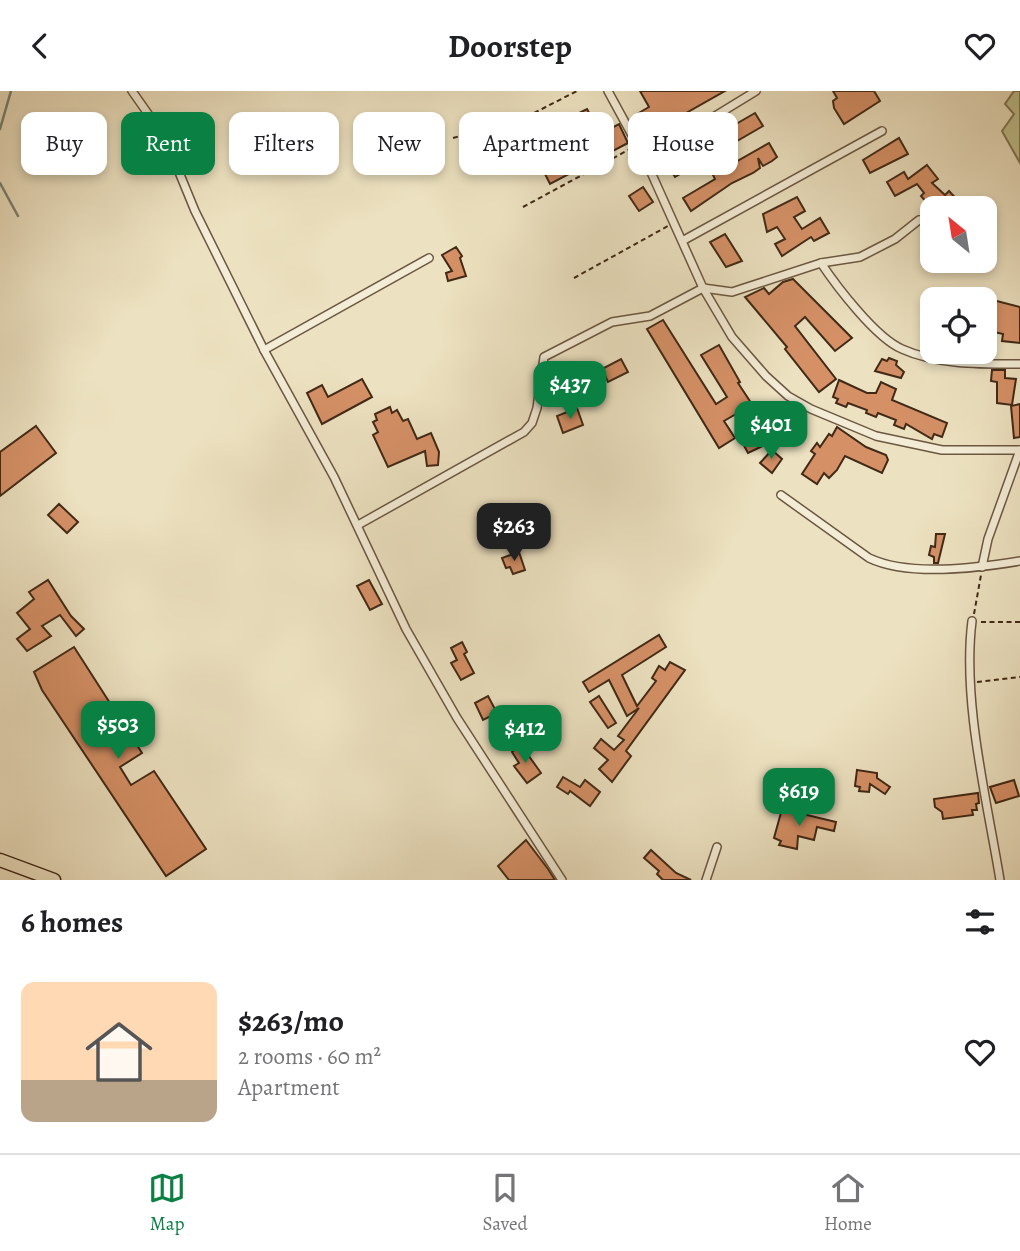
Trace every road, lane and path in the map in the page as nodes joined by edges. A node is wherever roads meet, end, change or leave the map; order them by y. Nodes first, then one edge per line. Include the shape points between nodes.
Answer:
1 (132, 91) edge
2 (577, 91) edge
3 (608, 91) edge
4 (756, 91) edge
5 (722, 112) edge
6 (628, 128) edge
7 (882, 131) dead end
8 (453, 138) dead end
9 (628, 151) edge
10 (653, 175) edge
11 (523, 207) dead end
12 (919, 220) dead end
13 (675, 222) junction
14 (684, 240) junction
15 (429, 258) dead end
16 (821, 263) junction
17 (574, 278) dead end
18 (704, 288) junction
19 (264, 350) junction
20 (1020, 364) edge
21 (1020, 450) edge
22 (781, 495) dead end
23 (358, 525) junction
24 (1020, 561) edge
25 (982, 567) junction
26 (972, 621) junction
27 (1020, 622) edge
28 (1020, 677) edge
29 (972, 683) junction
30 (717, 847) dead end
31 (0, 860) edge
32 (54, 880) edge
33 (562, 880) edge
34 (706, 880) edge
35 (1000, 880) edge

1 - 19 street via 165,138 195,211
2 - 8 path via 528,116
3 - 6 street
4 - 5 street
7 - 14 street
9 - 11 path
10 - 13 street
12 - 16 street via 860,257
13 - 14 street
13 - 17 path
14 - 18 street
15 - 19 street
16 - 18 street via 732,292
16 - 20 street via 841,292 900,349 983,364
18 - 21 street via 750,359 788,396 811,409 913,445 942,450
18 - 23 street via 649,316 612,322 549,354 542,362 532,423 524,432
19 - 23 street
21 - 25 street
22 - 25 street via 885,566
23 - 33 street via 406,629 457,718
24 - 25 street
25 - 26 path
26 - 27 path
26 - 29 street
28 - 29 path
29 - 35 street
30 - 34 street
31 - 32 highway

